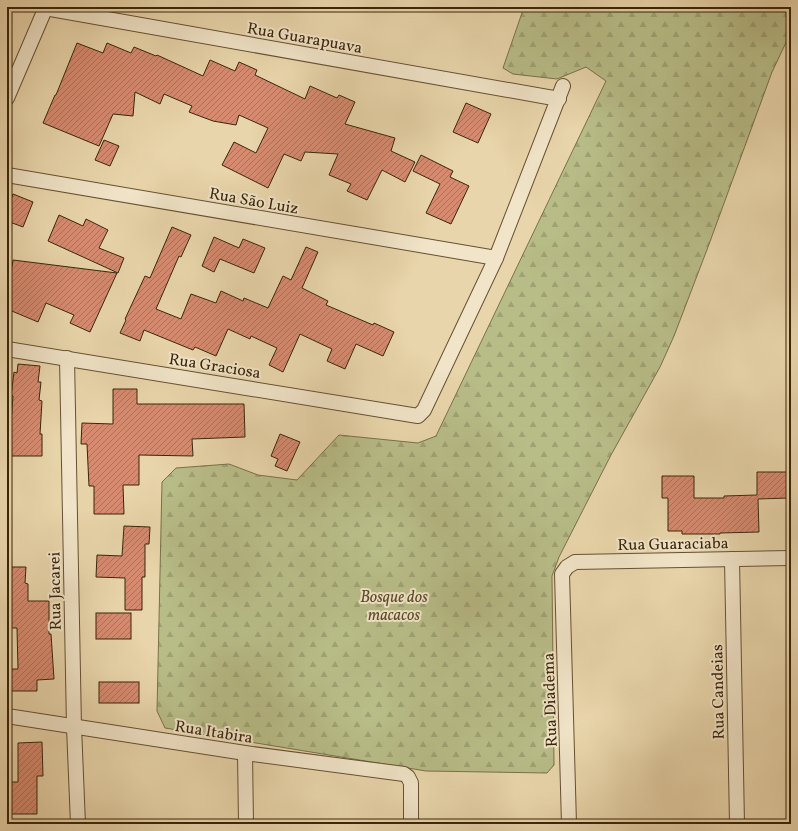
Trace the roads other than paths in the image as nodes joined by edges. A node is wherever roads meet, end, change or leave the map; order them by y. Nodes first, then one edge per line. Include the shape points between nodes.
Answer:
1 (45, 8) edge
2 (7, 98) edge
3 (7, 175) edge
4 (496, 258) junction
5 (7, 349) edge
6 (67, 358) junction
7 (791, 558) edge
8 (732, 559) junction
9 (562, 574) joint
10 (7, 716) edge
11 (74, 727) junction
12 (245, 753) junction
13 (78, 824) edge
14 (246, 824) edge
15 (412, 824) edge
16 (570, 824) edge
17 (737, 824) edge

1 - 2 street
1 - 4 street, Rua Guarapuava via 561,93
3 - 4 street, Rua São Luiz
4 - 6 street, Rua Graciosa via 424,410 418,416
5 - 6 street, Rua Graciosa
6 - 11 street, Rua Jacarei
7 - 8 street, Rua Guaraciaba
8 - 9 street, Rua Guaraciaba via 575,562 566,567
8 - 17 street, Rua Candeias
9 - 16 street, Rua Diadema
10 - 11 street, Rua Itabira
11 - 12 street, Rua Itabira
11 - 13 street, Rua Jacarei
12 - 14 street
12 - 15 street, Rua Itabira via 404,774 410,783

